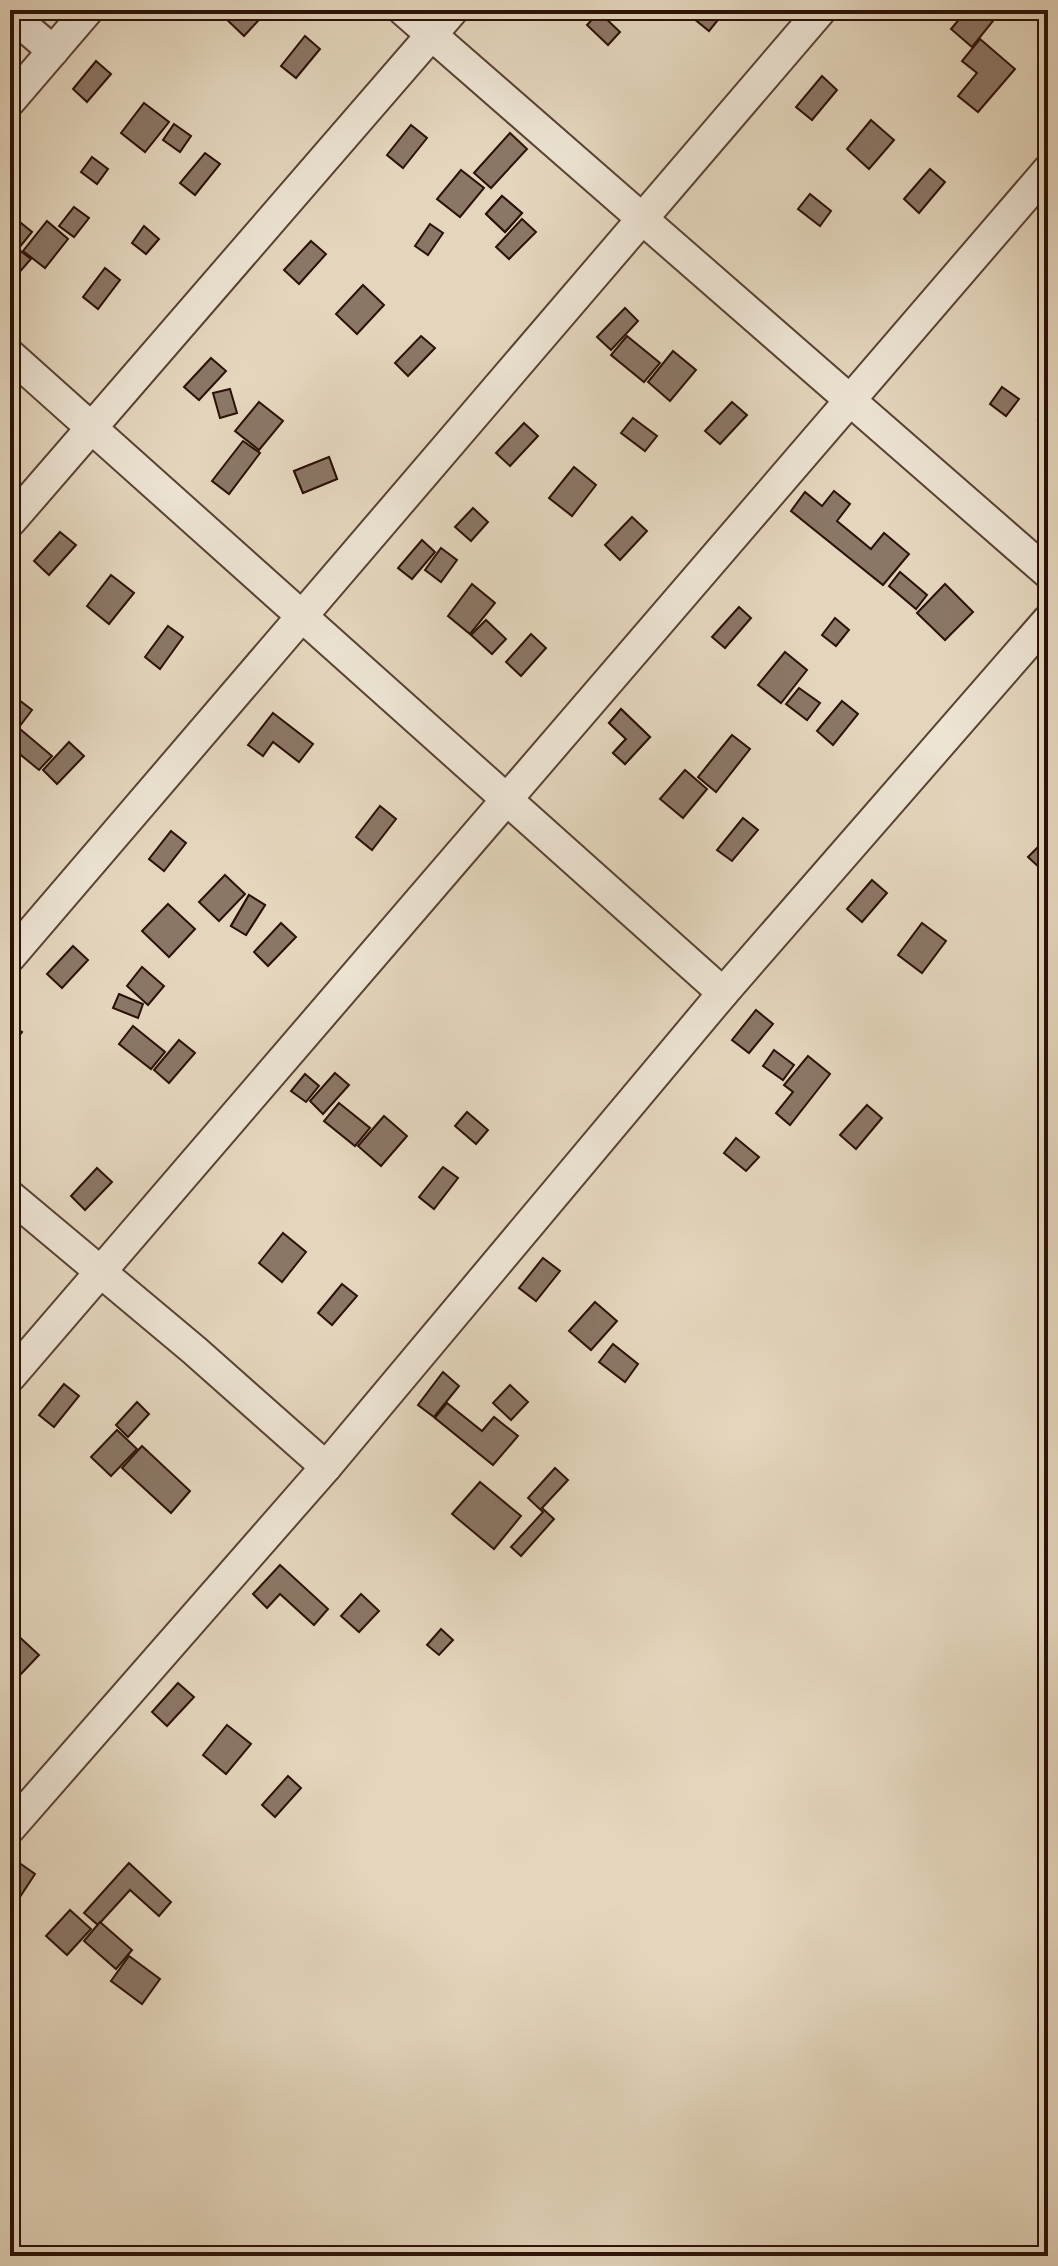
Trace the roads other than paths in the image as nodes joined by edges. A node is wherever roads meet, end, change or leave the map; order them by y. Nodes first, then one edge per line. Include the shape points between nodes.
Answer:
1 (88, 10) edge
2 (403, 10) edge
3 (453, 10) edge
4 (821, 10) edge
5 (10, 14) edge
6 (432, 34) junction
7 (53, 51) junction
8 (10, 101) edge
9 (1048, 170) edge
10 (643, 218) junction
11 (10, 355) edge
12 (850, 402) junction
13 (92, 428) junction
14 (10, 522) edge
15 (1048, 573) edge
16 (302, 617) junction
17 (1048, 620) edge
18 (506, 799) junction
19 (10, 957) edge
20 (723, 993) junction
21 (10, 1196) edge
22 (102, 1271) junction
23 (10, 1377) edge
24 (326, 1467) junction
25 (10, 1828) edge

1 - 7 street
2 - 6 street
3 - 6 street
4 - 10 street
5 - 7 street
6 - 10 street
6 - 13 street
7 - 8 street
9 - 12 street
10 - 12 street
10 - 16 street
11 - 13 street
12 - 15 street
12 - 18 street
13 - 14 street
13 - 16 street
16 - 18 street
16 - 19 street
17 - 20 street
18 - 20 street
18 - 22 street
20 - 24 street
21 - 22 street
22 - 23 street
22 - 24 street
24 - 25 street

